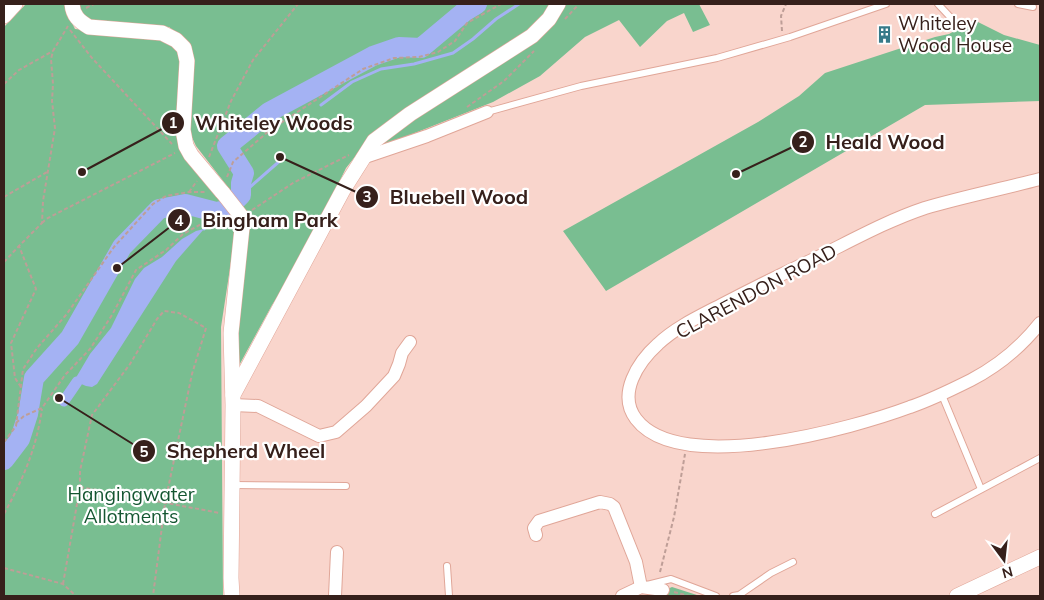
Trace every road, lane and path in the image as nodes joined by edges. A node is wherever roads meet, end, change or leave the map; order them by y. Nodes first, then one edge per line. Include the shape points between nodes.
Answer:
1 (15, 4) edge
2 (298, 4) edge
3 (501, 4) edge
4 (558, 4) edge
5 (578, 4) edge
6 (786, 4) edge
7 (886, 4) edge
8 (938, 4) edge
9 (1018, 4) edge
10 (1033, 7) dead end
11 (71, 15) edge
12 (4, 16) edge
13 (565, 19) dead end
14 (953, 20) dead end
15 (782, 39) junction
16 (536, 49) dead end
17 (53, 51) junction
18 (4, 84) edge
19 (460, 111) dead end
20 (487, 112) joint
21 (172, 144) dead end
22 (179, 151) dead end
23 (362, 158) junction
24 (208, 159) dead end
25 (233, 162) dead end
26 (48, 171) junction
27 (1040, 180) edge
28 (189, 192) dead end
29 (4, 198) edge
30 (241, 216) junction
31 (214, 222) dead end
32 (42, 223) junction
33 (19, 246) junction
34 (4, 262) edge
35 (1040, 323) edge
36 (410, 342) dead end
37 (21, 387) junction
38 (942, 395) junction
39 (233, 400) junction
40 (41, 408) junction
41 (16, 423) junction
42 (4, 442) edge
43 (687, 445) junction
44 (1040, 458) edge
45 (232, 485) junction
46 (346, 486) dead end
47 (80, 487) junction
48 (981, 489) junction
49 (164, 502) junction
50 (4, 514) edge
51 (935, 514) dead end
52 (231, 515) junction
53 (536, 535) dead end
54 (338, 552) dead end
55 (1040, 557) edge
56 (793, 562) dead end
57 (447, 566) dead end
58 (4, 568) edge
59 (63, 584) junction
60 (661, 586) junction
61 (641, 587) junction
62 (76, 596) edge
63 (153, 596) edge
64 (232, 596) edge
65 (335, 596) edge
66 (449, 596) edge
67 (622, 596) edge
68 (689, 596) edge
69 (716, 596) edge
70 (733, 596) edge
71 (957, 596) edge

1 - 12 street
2 - 24 path via 253,60
3 - 25 path via 467,23 455,41 438,52 394,58 363,69 270,130
4 - 23 street via 550,19 532,36 386,130
5 - 13 path
6 - 15 path via 781,16
7 - 15 lane
8 - 14 lane
9 - 10 lane
11 - 17 path
11 - 21 path via 92,58
11 - 30 street via 89,27 162,34 184,48 187,60 183,130 186,146
15 - 20 lane via 717,58 581,86
16 - 19 path via 504,81
17 - 18 path via 19,70
17 - 26 path via 55,128
20 - 23 street
22 - 32 path
23 - 30 path via 348,155 293,183
23 - 39 street
26 - 29 path
26 - 32 path
27 - 43 street, CLARENDON ROAD via 907,214 764,283 669,335 645,357 631,379 631,410 645,428
28 - 37 path via 166,196 153,204 114,247 66,315 36,348 23,369
30 - 39 street via 241,246 231,333
31 - 40 path via 208,221 183,234 136,270 90,349 65,375
32 - 33 path
33 - 34 path
33 - 37 path via 36,289 11,343 15,378
35 - 38 street, CLARENDON ROAD via 1020,346 1000,362
36 - 39 street via 394,376 336,432 319,436 258,406
37 - 41 path
38 - 43 street, CLARENDON ROAD via 871,420 794,439 728,447
38 - 48 lane
39 - 45 street
40 - 41 path
40 - 50 path via 38,435 22,482
41 - 42 path
43 - 60 path
44 - 48 lane
45 - 46 lane
45 - 52 street
47 - 49 path
47 - 49 path via 80,471 92,415 130,364 157,319 164,311 178,313 206,328 192,374
47 - 59 path
48 - 51 lane
49 - 52 path
49 - 63 path
52 - 64 street
53 - 61 street via 534,528 539,521 600,502 610,504 636,562
54 - 65 street
55 - 71 street
56 - 70 lane
57 - 66 lane
58 - 59 path
59 - 62 path
60 - 61 street
60 - 68 path
60 - 69 lane via 671,579
61 - 67 street

